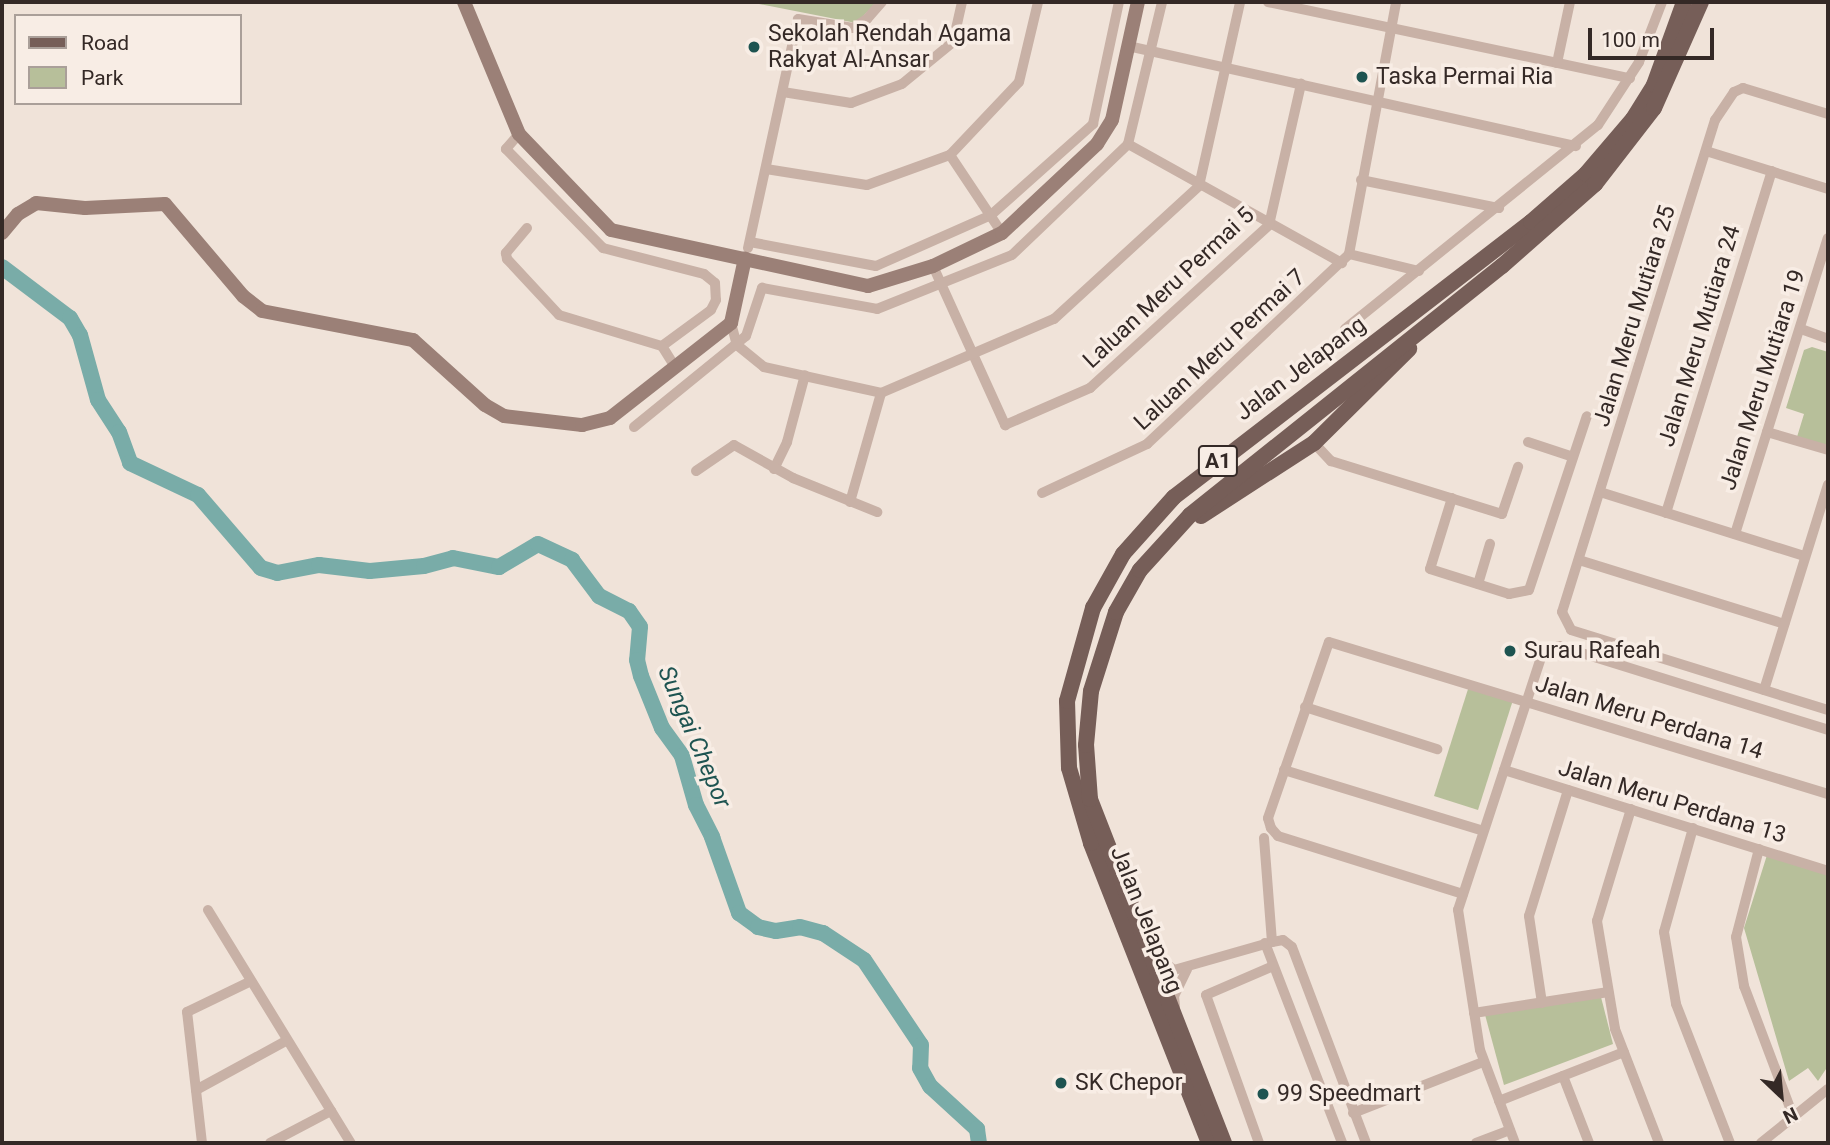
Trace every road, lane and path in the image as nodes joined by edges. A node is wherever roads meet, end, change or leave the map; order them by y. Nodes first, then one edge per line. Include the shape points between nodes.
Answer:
1 (464, 2) edge
2 (881, 2) edge
3 (962, 2) edge
4 (1038, 2) edge
5 (1119, 2) edge
6 (1138, 2) edge
7 (1162, 2) edge
8 (1240, 2) edge
9 (1268, 2) edge
10 (1396, 2) edge
11 (1570, 2) edge
12 (1662, 2) edge
13 (1684, 2) edge
14 (1701, 2) edge
15 (1391, 27) junction
16 (1128, 46) junction
17 (1151, 51) junction
18 (1557, 63) junction
19 (1227, 68) junction
20 (1630, 78) junction
21 (1301, 84) junction
22 (783, 92) junction
23 (1377, 101) junction
24 (1828, 114) edge
25 (519, 134) junction
26 (1128, 144) junction
27 (1576, 146) junction
28 (1706, 150) junction
29 (950, 155) junction
30 (766, 169) junction
31 (1772, 171) junction
32 (1361, 180) junction
33 (1199, 186) junction
34 (1828, 189) edge
35 (1499, 208) junction
36 (991, 215) junction
37 (1269, 225) junction
38 (527, 228) dead end
39 (2, 233) edge
40 (1002, 233) junction
41 (1828, 238) edge
42 (750, 242) junction
43 (745, 258) junction
44 (1346, 259) junction
45 (1824, 265) edge
46 (933, 266) junction
47 (1419, 271) junction
48 (942, 285) junction
49 (1437, 317) junction
50 (731, 323) junction
51 (1345, 329) dead end
52 (1801, 329) junction
53 (1828, 339) edge
54 (737, 345) junction
55 (662, 346) junction
56 (973, 355) junction
57 (676, 368) junction
58 (805, 375) junction
59 (881, 393) junction
60 (1587, 416) dead end
61 (634, 427) dead end
62 (1767, 432) junction
63 (1528, 442) dead end
64 (1314, 443) junction
65 (1828, 450) edge
66 (1573, 457) junction
67 (1518, 467) dead end
68 (774, 468) junction
69 (696, 471) dead end
70 (1828, 485) edge
71 (1600, 492) junction
72 (1042, 493) dead end
73 (1452, 498) junction
74 (850, 502) junction
75 (877, 512) dead end
76 (1666, 513) junction
77 (1735, 534) junction
78 (1490, 544) dead end
79 (1155, 551) junction
80 (1804, 556) junction
81 (1579, 560) junction
82 (1478, 584) junction
83 (1784, 624) junction
84 (1764, 690) junction
85 (1527, 700) junction
86 (1305, 707) junction
87 (1828, 710) edge
88 (1828, 730) edge
89 (1437, 749) dead end
90 (1284, 770) junction
91 (1504, 770) junction
92 (1568, 790) junction
93 (1828, 794) edge
94 (1630, 809) junction
95 (1693, 828) junction
96 (1483, 831) junction
97 (1264, 838) dead end
98 (1759, 849) junction
99 (1828, 871) edge
100 (1463, 894) junction
101 (208, 910) dead end
102 (1142, 938) junction
103 (1268, 943) junction
104 (1273, 966) junction
105 (1187, 969) junction
106 (249, 982) junction
107 (1608, 992) junction
108 (1542, 1003) junction
109 (1474, 1013) junction
110 (1176, 1018) junction
111 (286, 1041) junction
112 (1624, 1052) junction
113 (1483, 1062) junction
114 (1563, 1076) junction
115 (1828, 1088) edge
116 (196, 1090) junction
117 (1499, 1101) junction
118 (331, 1111) junction
119 (1353, 1113) junction
120 (1794, 1118) junction
121 (1510, 1130) junction
122 (202, 1143) edge
123 (271, 1143) edge
124 (351, 1143) edge
125 (1209, 1143) edge
126 (1224, 1143) edge
127 (1259, 1143) edge
128 (1342, 1143) edge
129 (1366, 1143) edge
130 (1476, 1143) edge
131 (1515, 1143) edge
132 (1589, 1143) edge
133 (1659, 1143) edge
134 (1730, 1143) edge
135 (1761, 1143) edge

1 - 25 street
2 - 22 street via 853,28 798,19
3 - 22 street via 953,42 902,84 851,103
4 - 29 street via 1019,82
5 - 36 street via 1093,124
6 - 16 street
7 - 17 street
8 - 19 street
9 - 15 street
10 - 15 street
11 - 18 street
12 - 20 street
13 - 125 main road, Jalan Jelapang / A1 via 1654,85 1633,119 1586,174 1531,222 1174,497 1123,554 1093,608 1068,701 1069,768 1091,843
14 - 49 main road, Jalan Jelapang / A1 via 1664,90 1623,151 1541,234
15 - 18 street
15 - 23 street
16 - 17 street
16 - 40 street via 1107,133
17 - 19 street
17 - 26 street
18 - 20 street
19 - 21 street
19 - 33 street
20 - 27 street via 1608,114
21 - 23 street
21 - 37 street, Laluan Meru Permai 5
22 - 30 street
23 - 27 street
23 - 32 street
24 - 28 street, Jalan Meru Mutiara 25 via 1738,89 1715,120
25 - 43 street via 611,230
25 - 55 street via 506,149 603,248 704,274 715,283 711,310
26 - 33 street
26 - 48 street via 1012,255
27 - 35 street
28 - 31 street
28 - 71 street, Jalan Meru Mutiara 25
29 - 30 street via 867,185
29 - 36 street
30 - 42 street
31 - 34 street
31 - 76 street, Jalan Meru Mutiara 24
32 - 35 street
32 - 44 street
33 - 37 street
33 - 56 street via 1054,319
35 - 47 street
36 - 40 street
36 - 42 street via 876,266
37 - 44 street
37 - 56 street, Laluan Meru Permai 5 via 1097,383 1005,425
38 - 55 street via 506,253 507,259 559,315
39 - 57 street via 18,214 36,203 85,208 165,204 243,296 262,311 413,340 485,405 529,422 582,425 604,421
40 - 46 street
41 - 45 street, Jalan Meru Mutiara 19
42 - 43 street
43 - 46 street via 868,286
43 - 50 street
44 - 47 street
44 - 72 street, Laluan Meru Permai 7 via 1147,444
45 - 52 street, Jalan Meru Mutiara 19
46 - 48 street
47 - 51 street
48 - 54 street via 877,309 762,288 752,325
48 - 56 street
49 - 64 main road via 1381,380
49 - 79 main road, Jalan Jelapang / A1 via 1205,501
50 - 54 street
50 - 57 street
52 - 53 street
52 - 62 street, Jalan Meru Mutiara 19
54 - 58 street via 764,367
54 - 61 street
55 - 57 street
56 - 59 street
58 - 59 street
58 - 68 street via 787,442
59 - 74 street
60 - 66 street
62 - 65 street
62 - 77 street, Jalan Meru Mutiara 19
63 - 66 street
64 - 73 street via 1331,461
64 - 79 main road
66 - 82 street via 1533,584 1516,594
67 - 73 street via 1502,514
68 - 69 street via 734,445
68 - 74 street
70 - 80 street
71 - 76 street
71 - 81 street, Jalan Meru Mutiara 25
73 - 82 street via 1430,569
74 - 75 street
76 - 77 street
77 - 80 street
78 - 82 street
79 - 102 main road, Jalan Jelapang / A1 via 1126,590 1103,645 1091,691 1086,745 1090,799
80 - 83 street
81 - 83 street
81 - 84 street, Jalan Meru Mutiara 25 via 1562,612 1572,630
83 - 84 street
84 - 87 street, Jalan Meru Mutiara 25
85 - 86 street, Jalan Meru Perdana 14 via 1338,641 1324,648
85 - 88 street via 1543,652 1559,646
85 - 91 street
85 - 93 street, Jalan Meru Perdana 14
86 - 89 street
86 - 90 street
90 - 96 street
90 - 100 street via 1268,818 1278,836
91 - 92 street, Jalan Meru Perdana 13
91 - 96 street
92 - 94 street, Jalan Meru Perdana 13
92 - 108 street via 1529,916
94 - 95 street, Jalan Meru Perdana 13
94 - 107 street via 1597,921
95 - 98 street, Jalan Meru Perdana 13
95 - 134 street via 1664,932 1676,1004
96 - 100 street
97 - 103 street
98 - 99 street, Jalan Meru Perdana 13
98 - 120 street via 1736,937 1744,986
100 - 109 street via 1458,916
101 - 106 street
102 - 105 street via 1164,965
102 - 110 main road, Jalan Jelapang / A1
103 - 104 street
103 - 105 street
103 - 119 street via 1283,940 1292,947
104 - 127 street via 1206,995
104 - 128 street
105 - 110 street via 1174,996
106 - 111 street
106 - 116 street via 187,1012
107 - 108 street
107 - 112 street
108 - 109 street
109 - 113 street
110 - 126 main road, Jalan Jelapang / A1
111 - 116 street
111 - 118 street
112 - 114 street
112 - 133 street
113 - 117 street
113 - 119 street
114 - 117 street
114 - 132 street
115 - 120 street
116 - 122 street
117 - 121 street
118 - 123 street
118 - 124 street
119 - 129 street
120 - 135 street
121 - 130 street
121 - 131 street

